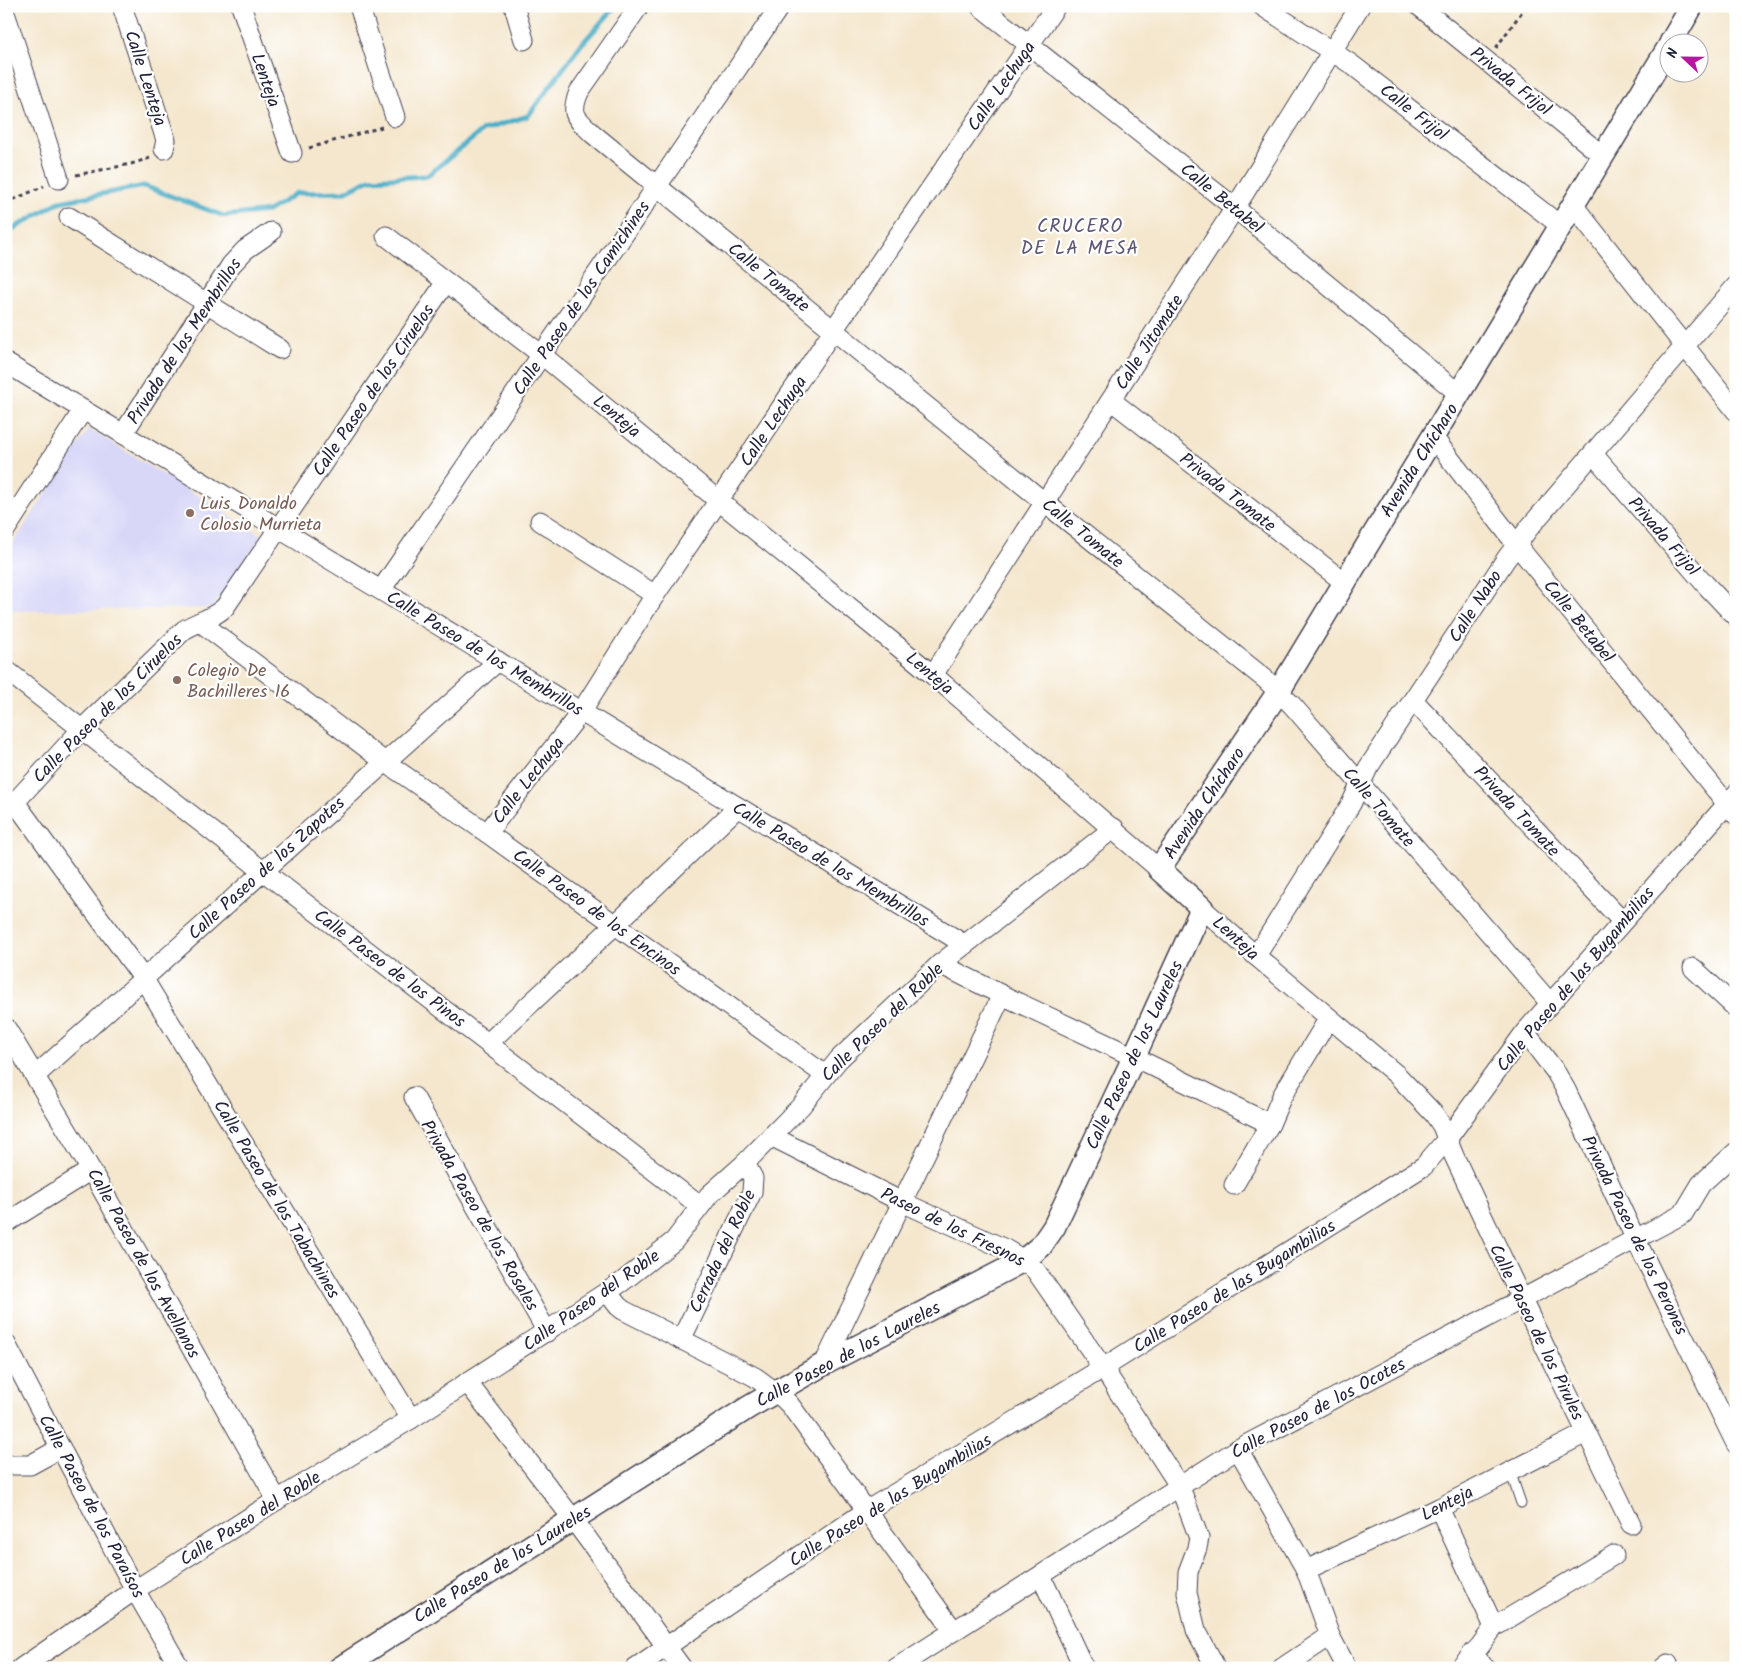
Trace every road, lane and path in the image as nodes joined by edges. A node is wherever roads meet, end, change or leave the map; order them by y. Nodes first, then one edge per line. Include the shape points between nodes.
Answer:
1 (122, 6) edge
2 (241, 6) edge
3 (359, 6) edge
4 (514, 6) edge
5 (639, 6) edge
6 (780, 6) edge
7 (980, 6) edge
8 (1056, 6) edge
9 (1262, 6) edge
10 (1360, 6) edge
11 (1419, 6) edge
12 (1526, 6) edge
13 (1692, 6) edge
14 (6, 16) edge
15 (1677, 32) edge
16 (524, 40) dead end
17 (1029, 45) junction
18 (1332, 51) junction
19 (1487, 61) junction
20 (1660, 61) edge
21 (395, 117) joint
22 (164, 149) joint
23 (292, 154) joint
24 (1604, 156) junction
25 (59, 179) junction
26 (657, 186) junction
27 (6, 204) edge
28 (1573, 205) junction
29 (1235, 208) junction
30 (70, 217) dead end
31 (1561, 226) junction
32 (271, 232) dead end
33 (386, 236) dead end
34 (446, 282) junction
35 (1736, 286) edge
36 (206, 302) junction
37 (834, 330) junction
38 (1685, 347) junction
39 (280, 349) dead end
40 (542, 355) junction
41 (6, 363) edge
42 (1459, 394) junction
43 (1112, 401) junction
44 (83, 410) junction
45 (1736, 411) edge
46 (123, 434) junction
47 (1433, 437) junction
48 (1593, 454) junction
49 (719, 501) junction
50 (1044, 502) junction
51 (12, 508) edge
52 (540, 521) dead end
53 (279, 528) junction
54 (6, 529) edge
55 (1516, 544) junction
56 (1344, 582) junction
57 (381, 590) junction
58 (655, 595) junction
59 (1736, 617) edge
60 (200, 622) junction
61 (498, 661) junction
62 (6, 670) edge
63 (933, 675) junction
64 (1279, 691) junction
65 (1413, 700) junction
66 (581, 712) junction
67 (81, 730) junction
68 (385, 762) junction
69 (1360, 785) junction
70 (15, 802) joint
71 (1733, 805) edge
72 (738, 807) junction
73 (1114, 828) junction
74 (487, 833) junction
75 (1159, 869) junction
76 (263, 871) junction
77 (1202, 908) junction
78 (1622, 921) junction
79 (615, 925) junction
80 (964, 944) junction
81 (1256, 956) junction
82 (940, 964) junction
83 (1693, 968) dead end
84 (144, 978) junction
85 (1002, 995) junction
86 (1550, 1003) junction
87 (1736, 1008) edge
88 (1329, 1018) junction
89 (6, 1028) edge
90 (1525, 1032) junction
91 (488, 1042) junction
92 (1134, 1057) junction
93 (825, 1075) junction
94 (35, 1076) junction
95 (414, 1097) dead end
96 (1270, 1124) junction
97 (771, 1136) junction
98 (1448, 1138) junction
99 (1736, 1152) edge
100 (744, 1163) junction
101 (91, 1170) junction
102 (1234, 1185) dead end
103 (902, 1202) junction
104 (700, 1206) junction
105 (6, 1223) edge
106 (1636, 1240) junction
107 (1024, 1260) junction
108 (608, 1293) junction
109 (1522, 1300) junction
110 (547, 1332) junction
111 (681, 1340) junction
112 (6, 1344) edge
113 (824, 1364) junction
114 (1103, 1368) junction
115 (467, 1382) junction
116 (776, 1392) junction
117 (411, 1419) junction
118 (1586, 1433) junction
119 (1736, 1444) edge
120 (61, 1448) junction
121 (1238, 1449) junction
122 (6, 1464) edge
123 (1510, 1471) junction
124 (1180, 1487) junction
125 (277, 1500) junction
126 (1521, 1503) dead end
127 (1439, 1508) junction
128 (866, 1512) junction
129 (573, 1519) junction
130 (1631, 1524) dead end
131 (1614, 1555) dead end
132 (1306, 1570) junction
133 (1041, 1576) junction
134 (135, 1590) junction
135 (1494, 1627) junction
136 (954, 1631) junction
137 (1330, 1636) junction
138 (666, 1648) junction
139 (1472, 1653) junction
140 (905, 1665) edge
141 (21, 1668) edge
142 (180, 1668) edge
143 (340, 1668) edge
144 (635, 1668) edge
145 (682, 1668) edge
146 (1084, 1668) edge
147 (1216, 1668) edge
148 (1282, 1668) edge
149 (1347, 1668) edge
150 (1460, 1668) edge
151 (1485, 1668) edge

1 - 22 street, Calle Lenteja via 166,140
2 - 23 street, Lenteja
3 - 21 street
4 - 16 street
5 - 26 street, Calle Tomate via 579,92 574,113 593,134
6 - 26 street, Calle Paseo de los Camichines
7 - 17 street, Calle Betabel
8 - 17 street, Calle Lechuga
9 - 18 street, Calle Frijol
10 - 18 street, Calle Jitomate
11 - 19 street, Privada Frijol
12 - 19 path
13 - 15 street, Avenida Chícharo
14 - 25 street
17 - 29 street, Calle Betabel
17 - 37 street, Calle Lechuga
18 - 29 street, Calle Jitomate
18 - 31 street, Calle Frijol
19 - 24 street, Privada Frijol
20 - 24 street, Avenida Chícharo
21 - 23 path via 389,125
22 - 25 path via 157,155 131,164
24 - 28 street, Avenida Chícharo
25 - 27 path
26 - 37 street, Calle Tomate
26 - 40 street, Calle Paseo de los Camichines
28 - 31 street, Avenida Chícharo
28 - 38 street
29 - 42 street, Calle Betabel
29 - 43 street, Calle Jitomate
30 - 36 street
31 - 42 street, Avenida Chícharo
32 - 36 street, Privada de los Membrillos via 237,257
33 - 34 street, Lenteja
34 - 40 street, Lenteja
34 - 53 street, Calle Paseo de los Ciruelos
35 - 38 street, Calle Nabo
36 - 39 street
36 - 46 street, Privada de los Membrillos
37 - 49 street, Calle Lechuga
37 - 50 street, Calle Tomate
38 - 45 street
38 - 48 street, Calle Nabo
40 - 49 street, Lenteja
40 - 57 street, Calle Paseo de los Camichines
41 - 44 street, Calle Paseo de los Membrillos
42 - 47 street, Avenida Chícharo
43 - 50 street, Calle Jitomate
43 - 56 street, Privada Tomate
44 - 46 street, Calle Paseo de los Membrillos
44 - 51 street
46 - 53 street, Calle Paseo de los Membrillos
47 - 55 street, Calle Betabel
47 - 56 street, Avenida Chícharo
48 - 55 street, Calle Nabo
48 - 59 street, Privada Frijol
49 - 58 street, Calle Lechuga
49 - 63 street, Lenteja
50 - 63 street, Calle Jitomate
50 - 64 street, Calle Tomate
51 - 54 street
52 - 58 street
53 - 57 street, Calle Paseo de los Membrillos
53 - 60 street, Calle Paseo de los Ciruelos via 225,607 217,615
55 - 65 street, Calle Nabo
55 - 71 street, Calle Betabel
56 - 64 street, Avenida Chícharo
57 - 61 street, Calle Paseo de los Membrillos
58 - 66 street, Calle Lechuga
60 - 67 street, Calle Paseo de los Ciruelos via 184,630
60 - 68 street, Calle Paseo de los Encinos
61 - 66 street, Calle Paseo de los Membrillos
61 - 68 street, Calle Paseo de los Zapotes
62 - 67 street, Calle Paseo de los Pinos
63 - 73 street, Lenteja
64 - 69 street, Calle Tomate
64 - 75 street, Avenida Chícharo
65 - 69 street, Calle Nabo
65 - 78 street, Privada Tomate
66 - 72 street, Calle Paseo de los Membrillos
66 - 74 street, Calle Lechuga
67 - 70 street, Calle Paseo de los Ciruelos
67 - 76 street, Calle Paseo de los Pinos
68 - 74 street, Calle Paseo de los Encinos
68 - 76 street, Calle Paseo de los Zapotes
69 - 81 street, Calle Nabo
69 - 86 street, Calle Tomate
70 - 84 street, Calle Paseo de los Tabachines
71 - 78 street, Calle Paseo de las Bugambilias
72 - 79 street
72 - 80 street, Calle Paseo de los Membrillos
73 - 75 street, Lenteja
73 - 80 street, Calle Paseo del Roble
74 - 79 street, Calle Paseo de los Encinos
75 - 77 street, Lenteja
76 - 84 street, Calle Paseo de los Zapotes
76 - 91 street, Calle Paseo de los Pinos
77 - 81 street, Lenteja
77 - 92 street, Calle Paseo de los Laureles
78 - 86 street, Calle Paseo de las Bugambilias
79 - 91 street
79 - 93 street, Calle Paseo de los Encinos
80 - 82 street, Calle Paseo del Roble
81 - 88 street, Lenteja
82 - 85 street
82 - 93 street, Calle Paseo del Roble
83 - 87 street
84 - 94 street, Calle Paseo de los Zapotes
84 - 117 street, Calle Paseo de los Tabachines
85 - 92 street
85 - 103 street
86 - 90 street, Calle Paseo de las Bugambilias
88 - 96 street via 1282,1096
88 - 98 street, Lenteja via 1416,1093
89 - 94 street, Calle Paseo de los Avellanos
90 - 98 street, Calle Paseo de las Bugambilias
90 - 106 street, Privada Paseo de los Perones via 1566,1090
91 - 104 street, Calle Paseo de los Pinos
92 - 96 street
92 - 107 street, Calle Paseo de los Laureles via 1054,1227 1041,1246
93 - 97 street, Calle Paseo del Roble via 801,1106
94 - 101 street, Calle Paseo de los Avellanos
95 - 110 street, Privada Paseo de los Rosales
96 - 102 street
97 - 100 street, Calle Paseo del Roble
97 - 103 street, Paseo de los Fresnos
98 - 109 street, Calle Paseo de los Pirules
98 - 114 street, Calle Paseo de las Bugambilias via 1424,1166
99 - 106 street, Calle Paseo de los Ocotes via 1701,1184 1683,1214
100 - 104 street, Calle Paseo del Roble
100 - 111 street, Cerrada del Roble via 753,1178 752,1192
101 - 105 street
101 - 125 street, Calle Paseo de los Avellanos
103 - 107 street, Paseo de los Fresnos via 1005,1248
103 - 113 street
104 - 108 street, Calle Paseo del Roble via 674,1241
106 - 109 street, Calle Paseo de los Ocotes
106 - 119 street, Privada Paseo de los Perones
107 - 113 street, Calle Paseo de los Laureles
107 - 114 street, Paseo de los Fresnos via 1036,1271
108 - 110 street, Calle Paseo del Roble
108 - 111 street via 623,1310
109 - 118 street, Calle Paseo de los Pirules
109 - 121 street, Calle Paseo de los Ocotes
110 - 115 street, Calle Paseo del Roble
111 - 116 street
112 - 120 street, Calle Paseo de los Paraísos
113 - 116 street, Calle Paseo de los Laureles
114 - 124 street, Paseo de los Fresnos
114 - 128 street, Calle Paseo de las Bugambilias
115 - 117 street, Calle Paseo del Roble
115 - 129 street
116 - 128 street via 790,1405
116 - 129 street, Calle Paseo de los Laureles
117 - 125 street, Calle Paseo del Roble
118 - 123 street, Lenteja
118 - 130 street, Calle Paseo de los Pirules
120 - 122 street via 30,1465
120 - 134 street, Calle Paseo de los Paraísos
121 - 124 street, Calle Paseo de los Ocotes
121 - 132 street
123 - 126 lane
123 - 127 street, Lenteja
124 - 133 street, Calle Paseo de los Ocotes
124 - 147 street, Paseo de los Fresnos via 1199,1538 1188,1572 1187,1593 1196,1630
125 - 134 street, Calle Paseo del Roble
127 - 132 street, Lenteja
127 - 135 street
128 - 136 street
128 - 138 street, Calle Paseo de las Bugambilias
129 - 138 street
129 - 143 street, Calle Paseo de los Laureles
131 - 135 street
132 - 137 street
133 - 136 street, Calle Paseo de los Ocotes
133 - 146 street
134 - 141 street, Calle Paseo del Roble
134 - 142 street, Calle Paseo de los Paraísos
135 - 139 street
136 - 140 street, Calle Paseo de los Ocotes
137 - 148 street
137 - 149 street
138 - 144 street, Calle Paseo de las Bugambilias
138 - 145 street
139 - 150 street
139 - 151 street

